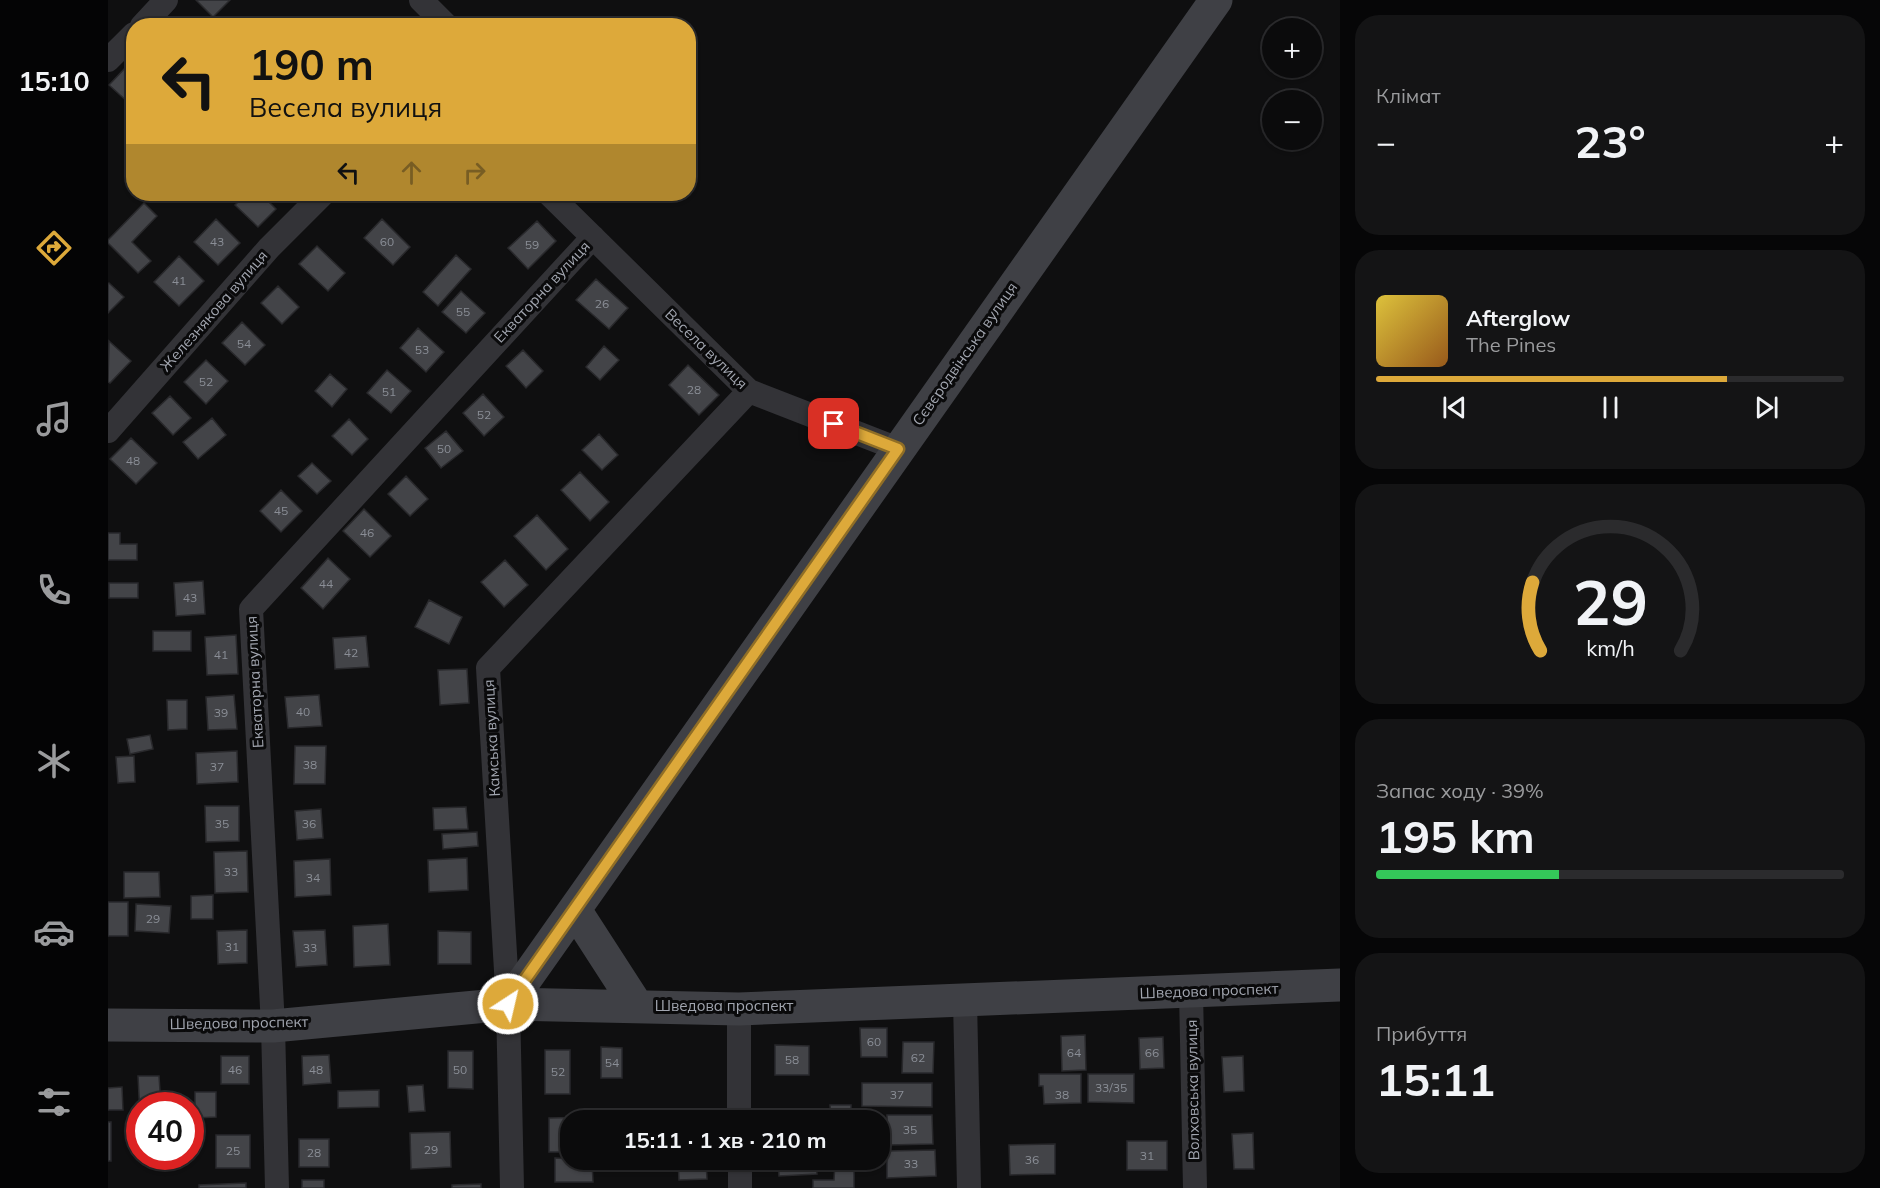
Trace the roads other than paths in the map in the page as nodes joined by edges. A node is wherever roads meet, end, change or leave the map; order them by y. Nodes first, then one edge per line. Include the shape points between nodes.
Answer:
1 (166, 0) edge
2 (421, 0) edge
3 (1216, 0) edge
4 (149, 18) edge
5 (439, 18) edge
6 (126, 42) edge
7 (108, 60) edge
8 (316, 201) edge
9 (556, 201) edge
10 (593, 237) junction
11 (749, 391) junction
12 (108, 431) edge
13 (898, 449) junction
14 (575, 910) junction
15 (1340, 985) edge
16 (1191, 992) junction
17 (965, 1000) junction
18 (508, 1004) junction
19 (637, 1006) junction
20 (739, 1009) junction
21 (108, 1025) edge
22 (273, 1026) junction
23 (740, 1110) edge
24 (740, 1170) edge
25 (277, 1188) edge
26 (512, 1188) edge
27 (740, 1188) edge
28 (969, 1188) edge
29 (1195, 1188) edge

1 - 4 street
2 - 5 street
3 - 13 street, Сєвєродвінська вулиця
6 - 7 street
8 - 12 street, Железнякова вулиця via 269,248
9 - 10 street, Весела вулиця
10 - 11 street, Весела вулиця
10 - 22 street, Екваторна вулиця via 250,609
11 - 13 street, Весела вулиця
11 - 18 street, Камська вулиця via 488,668
13 - 14 street, Сєвєродвінська вулиця
14 - 18 street, Сєвєродвінська вулиця
14 - 19 street
15 - 16 street, Шведова проспект
16 - 17 street, Шведова проспект
16 - 29 street, Волховська вулиця
17 - 20 street, Шведова проспект
17 - 28 street
18 - 19 street, Шведова проспект
18 - 22 street, Шведова проспект
18 - 26 street, Камська вулиця
19 - 20 street, Шведова проспект
20 - 23 street
21 - 22 street, Шведова проспект
22 - 25 street, Екваторна вулиця
24 - 27 street

